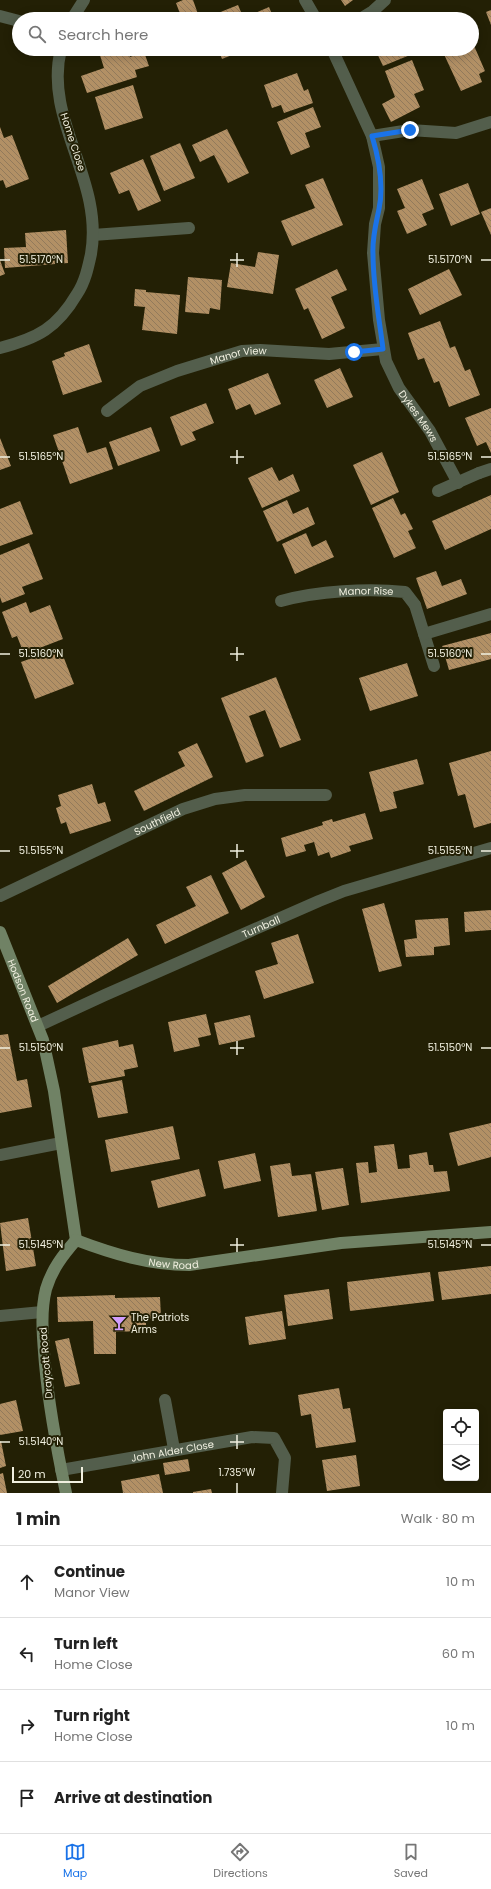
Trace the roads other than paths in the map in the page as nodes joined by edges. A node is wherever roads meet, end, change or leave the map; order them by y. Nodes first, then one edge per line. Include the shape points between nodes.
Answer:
1 (84, 0) edge
2 (305, 0) edge
3 (385, 0) edge
4 (76, 12) edge
5 (312, 12) edge
6 (370, 12) edge
7 (0, 16) edge
8 (12, 19) edge
9 (60, 56) edge
10 (335, 56) edge
11 (491, 122) edge
12 (372, 136) junction
13 (189, 228) dead end
14 (93, 235) junction
15 (0, 348) edge
16 (383, 349) junction
17 (107, 411) dead end
18 (485, 471) edge
19 (458, 482) junction
20 (438, 491) dead end
21 (281, 601) dead end
22 (491, 614) edge
23 (424, 634) junction
24 (434, 666) dead end
25 (326, 795) dead end
26 (491, 848) edge
27 (0, 896) edge
28 (0, 932) edge
29 (38, 1026) junction
30 (61, 1143) junction
31 (0, 1155) edge
32 (491, 1232) edge
33 (76, 1240) junction
34 (42, 1312) junction
35 (0, 1316) edge
36 (165, 1400) dead end
37 (174, 1449) junction
38 (61, 1470) junction
39 (66, 1493) edge
40 (282, 1493) edge

1 - 4 street
2 - 5 street
3 - 6 street
7 - 8 street
9 - 14 street, Home Close via 58,96 88,191
10 - 12 street
11 - 12 street via 456,133 440,134 410,130
12 - 16 street via 381,181 372,253
13 - 14 street
14 - 15 street, Home Close via 85,277 66,312 44,332
16 - 17 street, Manor View via 328,354 242,351 177,371 140,386
16 - 19 street, Dykes Mews via 399,388 430,431
18 - 19 street
19 - 20 street
21 - 23 street, Manor Rise via 316,594 388,590 406,592 415,606
22 - 23 street
23 - 24 street, Manor Rise
25 - 27 street, Southfield via 245,795 215,799 176,812
26 - 29 street, Turnball via 326,898
28 - 29 main road, Hodson Road
29 - 30 main road via 49,1063
30 - 31 street
30 - 33 main road
32 - 33 main road, New Road via 341,1243 182,1265 152,1263 116,1255
33 - 34 main road, Draycott Road via 55,1266
34 - 35 street
34 - 38 main road, Draycott Road via 50,1405
36 - 37 street
37 - 38 street, John Alder Close
37 - 40 street, John Alder Close via 252,1437 274,1438 284,1458
38 - 39 main road, Draycott Road

